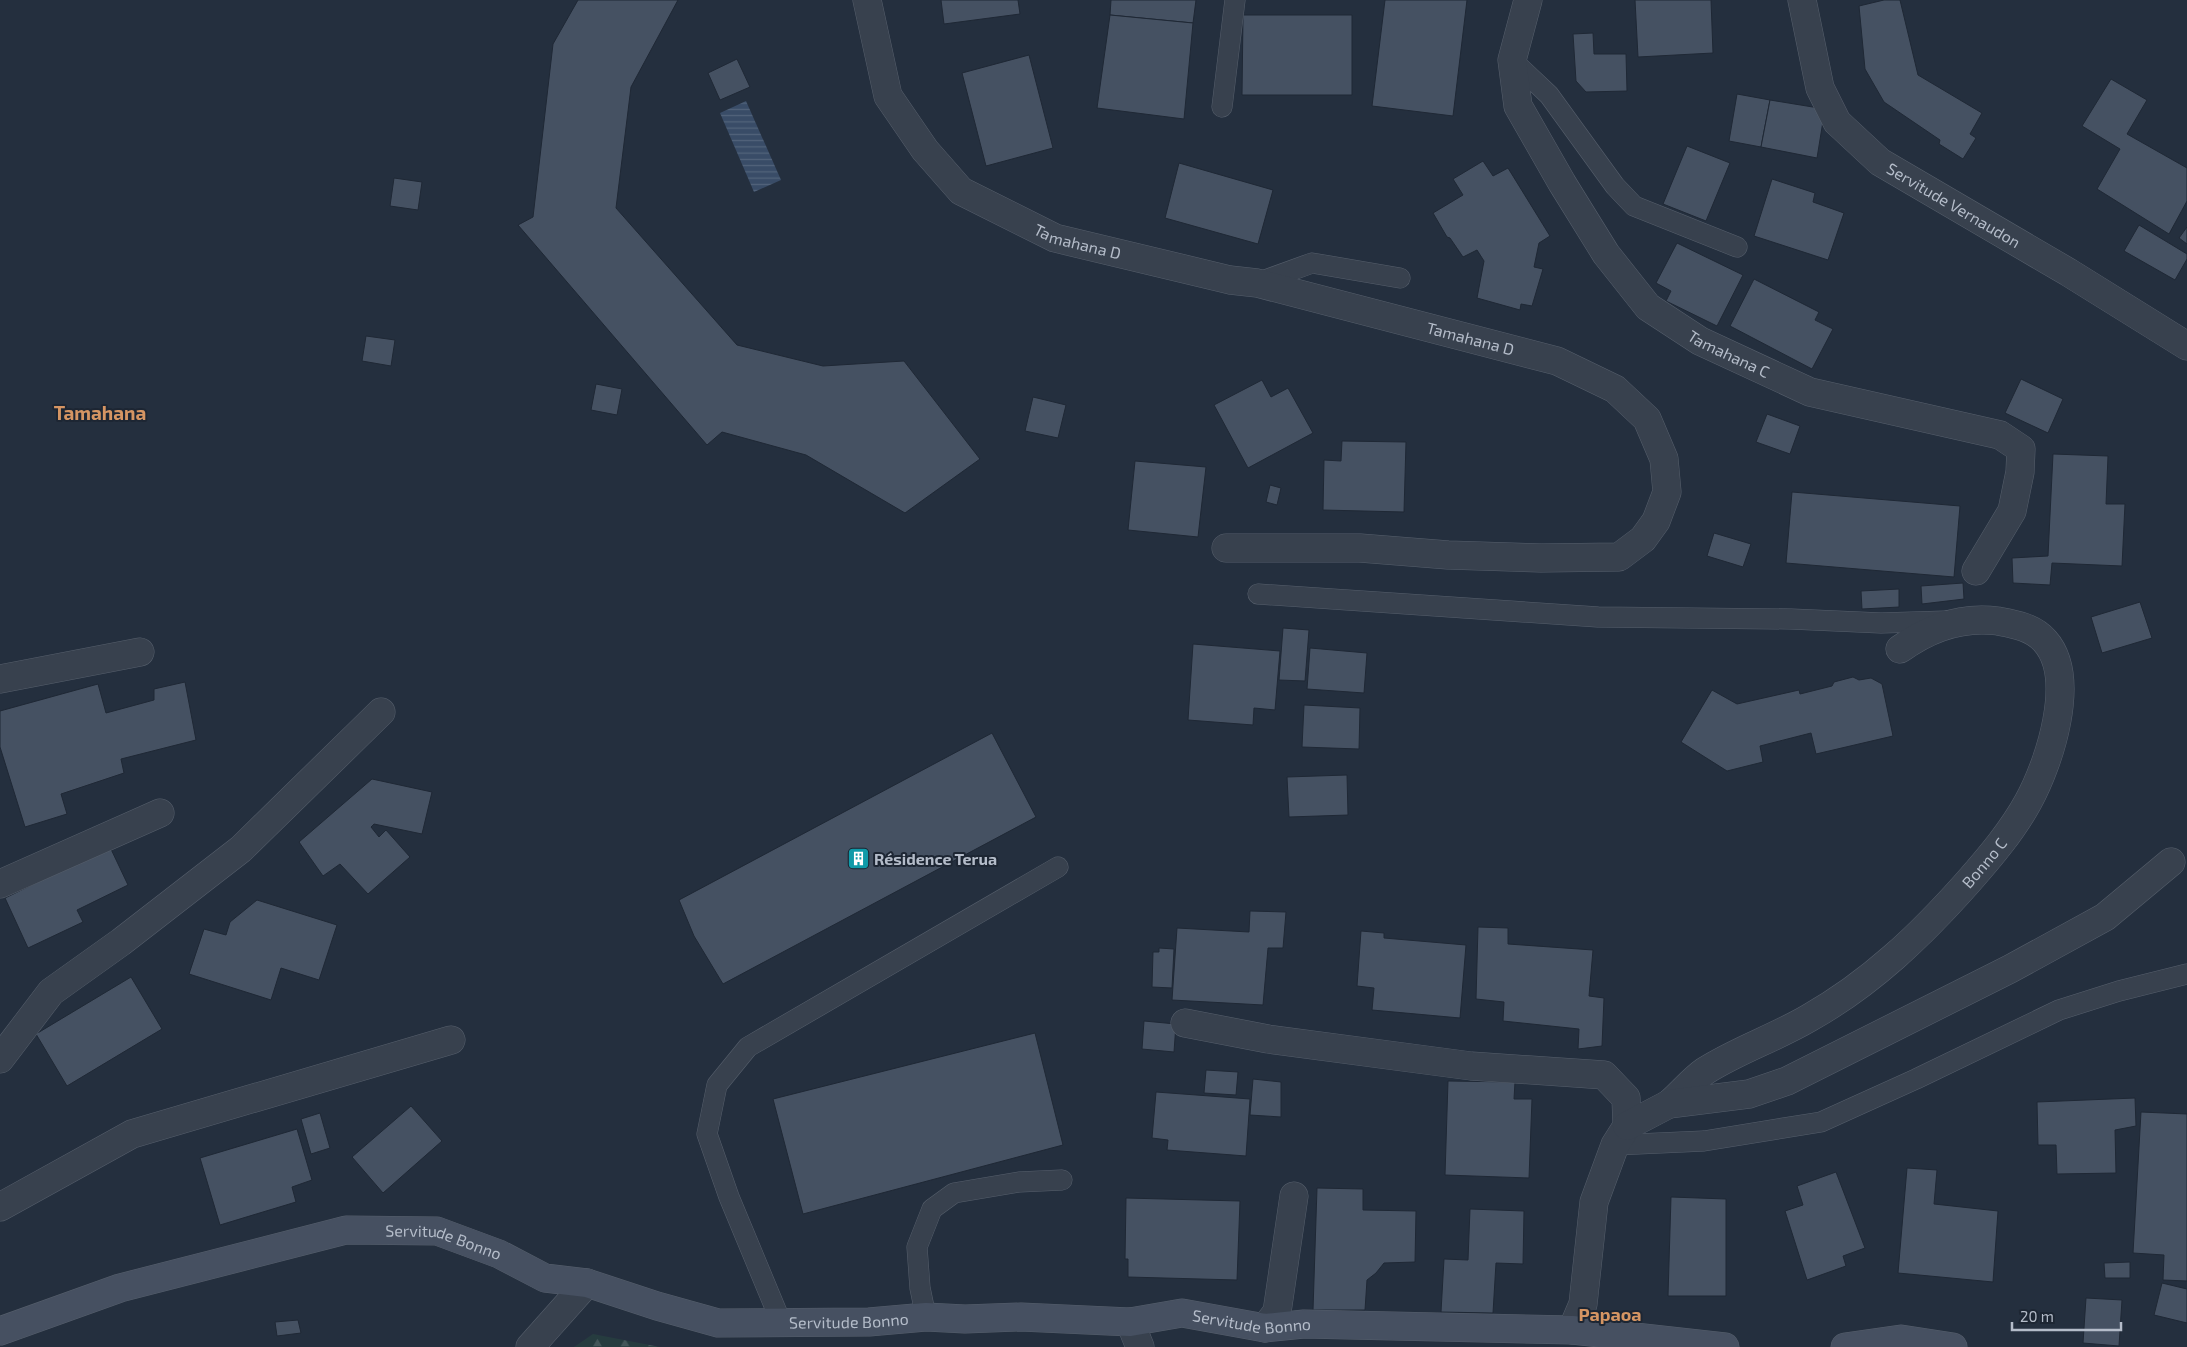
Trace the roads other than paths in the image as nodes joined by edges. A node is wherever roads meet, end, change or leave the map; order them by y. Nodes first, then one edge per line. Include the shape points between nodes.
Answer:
1 (867, 0) edge
2 (1235, 0) edge
3 (1528, 0) edge
4 (1802, 0) edge
5 (1512, 60) junction
6 (1222, 107) dead end
7 (1737, 247) dead end
8 (1400, 278) dead end
9 (1257, 283) junction
10 (2187, 346) edge
11 (1226, 548) dead end
12 (1976, 571) dead end
13 (1258, 594) dead end
14 (1970, 620) junction
15 (1900, 650) dead end
16 (140, 652) dead end
17 (0, 679) edge
18 (381, 712) dead end
19 (160, 813) dead end
20 (2171, 862) dead end
21 (1058, 867) dead end
22 (0, 884) edge
23 (2187, 974) edge
24 (1185, 1023) dead end
25 (451, 1040) dead end
26 (0, 1059) edge
27 (1669, 1104) junction
28 (1621, 1136) junction
29 (1062, 1180) dead end
30 (1294, 1196) dead end
31 (0, 1207) edge
32 (587, 1283) junction
33 (926, 1317) junction
34 (781, 1322) junction
35 (1265, 1328) junction
36 (1572, 1330) junction
37 (0, 1331) edge
38 (1135, 1335) edge
39 (530, 1347) edge
40 (1725, 1347) edge
41 (1845, 1347) edge
42 (1952, 1347) edge

1 - 9 street, Tamahana D via 888,96 925,150 961,191 1055,238 1221,278
2 - 6 lane
3 - 5 street, Tamahana C
4 - 10 street, Servitude Vernaudon via 1820,88 1837,122 1880,162
5 - 7 lane via 1549,95 1615,186 1634,206
5 - 12 street, Tamahana C via 1518,106 1606,254 1648,306 1700,341 1810,392 2000,435 2021,449 2012,510
8 - 9 lane via 1312,262
9 - 11 street, Tamahana D via 1557,361 1615,389 1648,419 1664,459 1667,492 1656,521 1643,539 1619,558 1448,555 1360,548
13 - 14 lane via 1598,617 1881,623
14 - 15 street, Bonno C via 1922,633
14 - 27 street, Bonno C via 1991,620 2028,628 2045,640 2055,658 2061,702 2045,765 2028,802 2001,843 1940,914 1901,952 1852,993 1704,1072
16 - 17 street
18 - 26 street via 241,850 51,992
19 - 22 street
20 - 27 street via 2105,917 2010,969 1787,1081 1750,1094
21 - 34 lane via 748,1047 717,1085 707,1134 729,1197
23 - 28 lane via 2059,1010 1821,1122 1704,1141
24 - 28 street via 1268,1039 1471,1066 1604,1075 1626,1098
25 - 31 street via 132,1134
27 - 28 street
28 - 36 street via 1594,1202 1583,1304
29 - 33 lane via 1019,1182 954,1193 932,1209 917,1247
30 - 35 street via 1277,1312
32 - 34 street, Servitude Bonno via 718,1323
32 - 37 street, Servitude Bonno via 545,1278 499,1254 437,1231 346,1230 120,1288
32 - 39 street
33 - 34 street, Servitude Bonno via 869,1322
33 - 38 street, Servitude Bonno via 1021,1317
35 - 36 street, Servitude Bonno via 1304,1324
35 - 38 street, Servitude Bonno via 1182,1313
36 - 40 street, Servitude Bonno
41 - 42 street via 1901,1339

